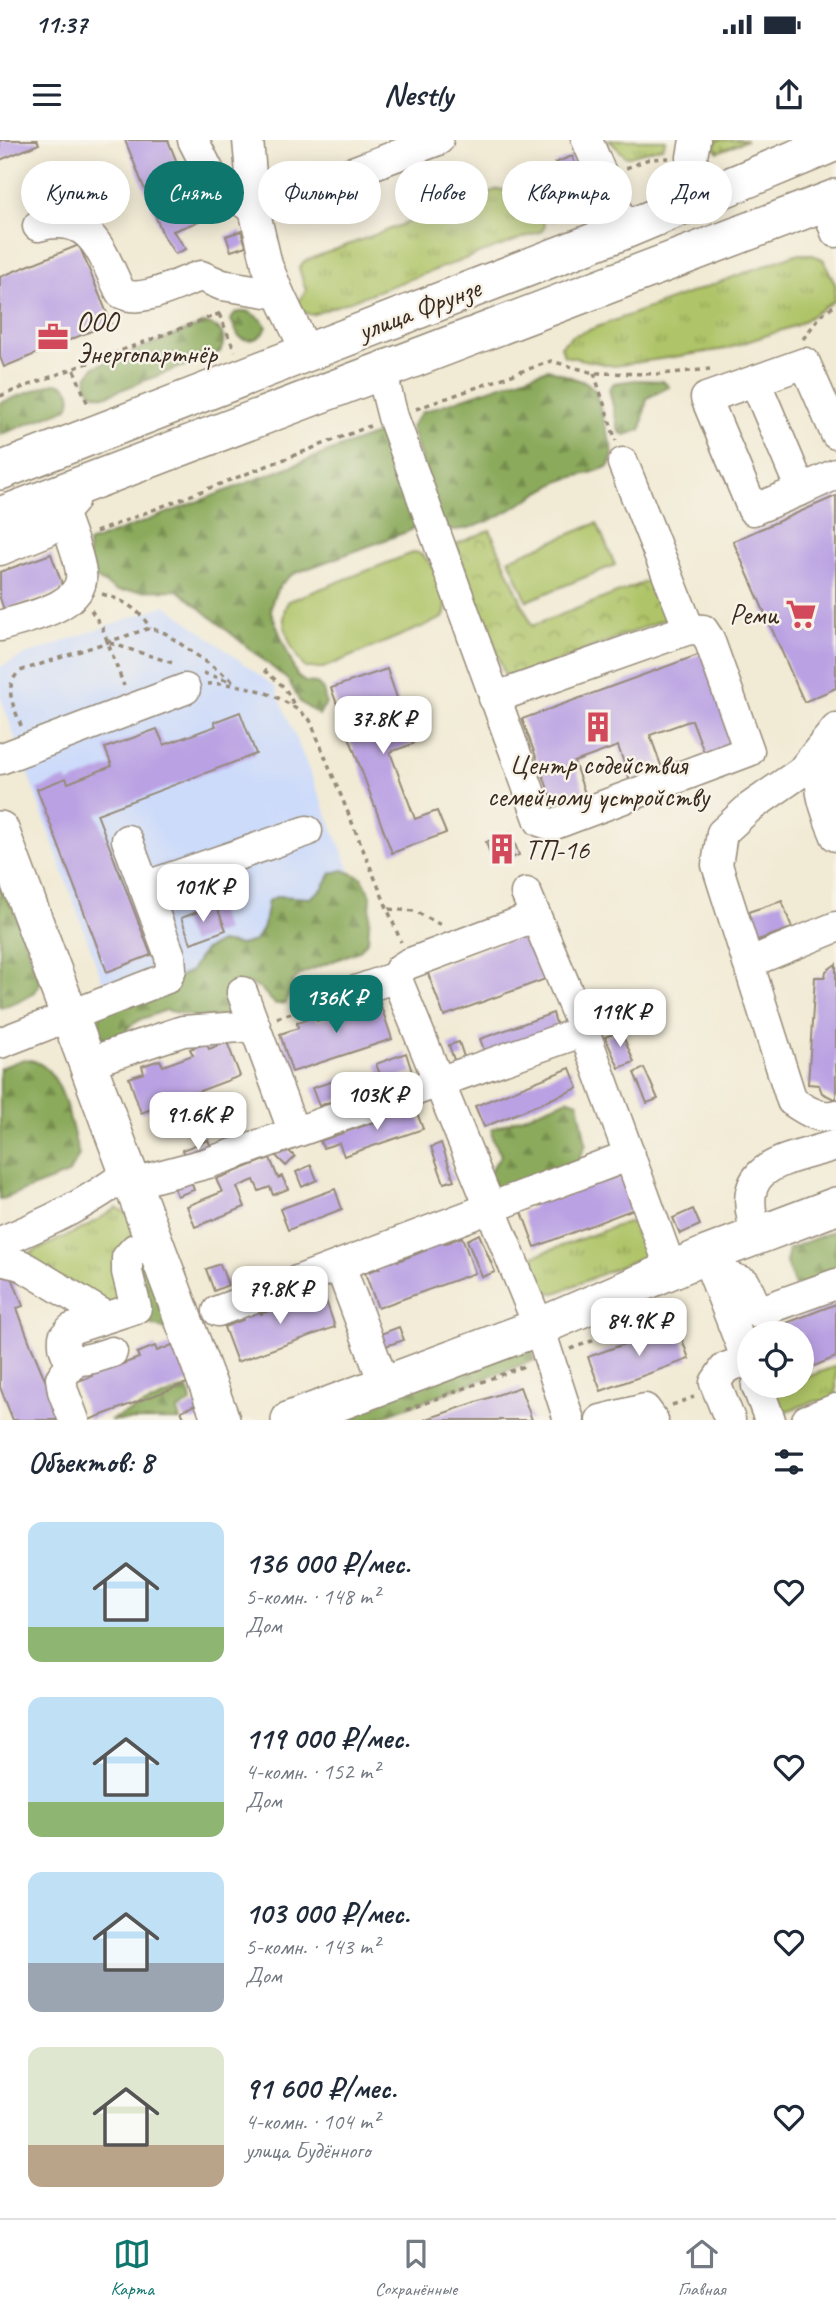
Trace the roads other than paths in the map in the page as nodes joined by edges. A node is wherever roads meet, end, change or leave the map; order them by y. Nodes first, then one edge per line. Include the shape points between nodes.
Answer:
1 (193, 140) edge
2 (247, 140) edge
3 (439, 140) edge
4 (587, 140) edge
5 (836, 142) edge
6 (732, 184) edge
7 (254, 209) junction
8 (832, 211) edge
9 (646, 221) edge
10 (38, 226) dead end
11 (625, 230) junction
12 (279, 294) junction
13 (307, 353) junction
14 (380, 370) junction
15 (755, 381) junction
16 (836, 434) edge
17 (623, 463) road end
18 (0, 471) edge
19 (836, 474) edge
20 (83, 484) junction
21 (802, 489) junction
22 (0, 516) edge
23 (67, 528) junction
24 (0, 550) edge
25 (0, 626) edge
26 (689, 629) junction
27 (190, 676) road end
28 (494, 698) junction
29 (836, 729) edge
30 (0, 759) edge
31 (836, 765) edge
32 (0, 830) edge
33 (307, 831) dead end
34 (836, 836) edge
35 (127, 840) dead end
36 (144, 887) junction
37 (836, 927) edge
38 (748, 963) junction
39 (402, 970) junction
40 (242, 992) dead end
41 (330, 1000) road end
42 (70, 1015) junction
43 (255, 1026) junction
44 (584, 1031) junction
45 (0, 1044) edge
46 (90, 1062) junction
47 (437, 1084) junction
48 (836, 1115) edge
49 (293, 1130) junction
50 (836, 1145) edge
51 (630, 1155) junction
52 (131, 1178) junction
53 (836, 1206) edge
54 (491, 1208) junction
55 (758, 1236) junction
56 (0, 1242) edge
57 (156, 1242) junction
58 (0, 1261) edge
59 (340, 1266) junction
60 (712, 1270) junction
61 (672, 1272) junction
62 (836, 1284) edge
63 (218, 1311) dead end
64 (107, 1317) junction
65 (737, 1334) edge
66 (543, 1343) junction
67 (112, 1352) dead end
68 (74, 1361) junction
69 (737, 1369) edge
70 (394, 1398) junction
71 (762, 1398) edge
72 (836, 1409) edge
73 (651, 1417) edge
74 (74, 1420) edge
75 (221, 1420) edge
76 (290, 1420) edge
77 (569, 1420) edge
78 (601, 1420) edge
79 (730, 1420) edge
80 (770, 1420) edge
81 (807, 1420) edge

1 - 7 street via 216,185
2 - 7 street
3 - 7 street
4 - 11 street
5 - 6 main road, улица Фрунзе
7 - 12 street
8 - 14 main road, улица Фрунзе
9 - 11 main road, улица Фрунзе
10 - 12 street via 57,220 81,226 97,243 121,293 129,297 201,276 222,285
11 - 13 main road, улица Фрунзе
12 - 13 street
13 - 18 main road, улица Фрунзе
14 - 20 main road, улица Фрунзе
14 - 28 street
15 - 16 street via 805,363
15 - 21 street
15 - 21 street via 706,398 753,510
17 - 26 street
19 - 21 street
20 - 22 main road, улица Фрунзе
20 - 23 street
23 - 24 street
23 - 25 street via 82,575 78,591 65,604
26 - 28 street
26 - 28 street via 703,630 709,639 749,751 552,825 540,821
27 - 30 street via 132,709
29 - 38 street via 801,772 722,833 718,864
31 - 34 street via 820,780
32 - 42 main road
33 - 36 street
35 - 36 street
36 - 42 street via 170,956 167,978
37 - 38 street
38 - 48 street via 792,1101 807,1112
39 - 41 street
39 - 44 street via 461,944 530,905
39 - 47 street
40 - 43 street
42 - 45 street
42 - 46 main road
43 - 46 street via 183,1031
43 - 49 street
44 - 47 street
44 - 51 street
46 - 52 main road
47 - 49 street
47 - 54 street
49 - 52 street via 208,1163
50 - 55 street via 774,1164 753,1181 748,1211
51 - 54 street
51 - 61 street
52 - 56 street via 47,1223
52 - 57 main road
53 - 55 main road
54 - 59 street
54 - 66 street
55 - 60 main road
57 - 64 street via 135,1249 127,1258 140,1320
57 - 75 main road
58 - 64 street via 21,1265
59 - 63 street
59 - 70 street
60 - 61 main road
60 - 62 street via 745,1283 758,1312
60 - 65 street
61 - 66 main road
64 - 68 street via 66,1332 63,1344
66 - 70 main road
66 - 77 street
67 - 68 street
68 - 74 street via 61,1378
69 - 79 street via 724,1368 715,1383
70 - 76 main road
71 - 80 street
72 - 81 street
73 - 78 street via 637,1409

